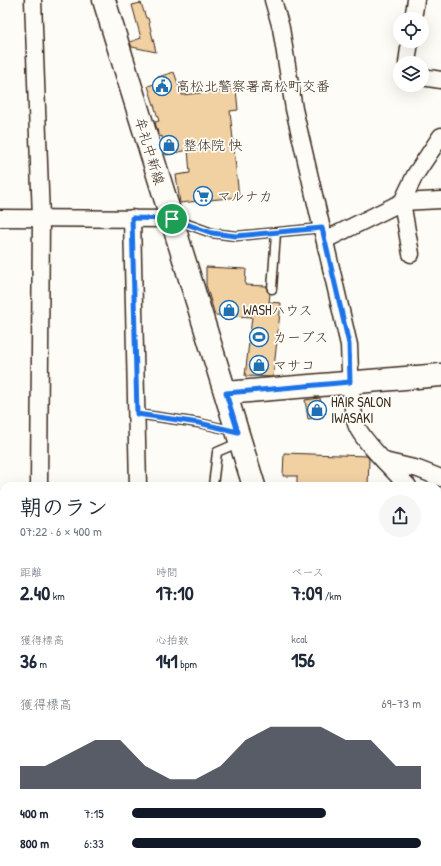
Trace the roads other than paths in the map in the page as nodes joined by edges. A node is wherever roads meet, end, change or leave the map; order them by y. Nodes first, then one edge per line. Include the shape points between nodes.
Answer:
1 (33, 0) edge
2 (104, 0) edge
3 (273, 0) edge
4 (416, 0) edge
5 (414, 12) edge
6 (429, 78) edge
7 (441, 80) edge
8 (441, 136) edge
9 (441, 200) edge
10 (402, 202) junction
11 (0, 218) edge
12 (41, 218) junction
13 (132, 218) junction
14 (172, 219) junction
15 (276, 233) junction
16 (324, 234) junction
17 (411, 254) dead end
18 (272, 289) dead end
19 (441, 375) edge
20 (350, 382) junction
21 (226, 393) junction
22 (137, 414) junction
23 (240, 437) junction
24 (384, 461) junction
25 (441, 478) edge
26 (39, 482) edge
27 (138, 482) edge
28 (213, 482) edge
29 (253, 482) edge
30 (404, 482) edge

1 - 12 street
2 - 14 main road, 牟礼中新線
3 - 16 street via 281,28 294,109
4 - 5 street
6 - 7 street
8 - 10 street
9 - 10 street
10 - 16 street
10 - 17 street
11 - 12 street
12 - 13 street
12 - 26 street
13 - 14 street
13 - 22 street
14 - 15 lane via 212,233 236,236
14 - 21 main road, 牟礼中新線
15 - 16 lane
15 - 18 lane
16 - 20 street via 349,344
19 - 20 main road
20 - 21 main road
20 - 24 street via 357,425
21 - 23 main road, 牟礼中新線
22 - 23 lane via 199,423
22 - 27 street
23 - 28 lane via 217,452
23 - 29 main road, 牟礼中新線
24 - 25 street via 418,469
24 - 30 street

